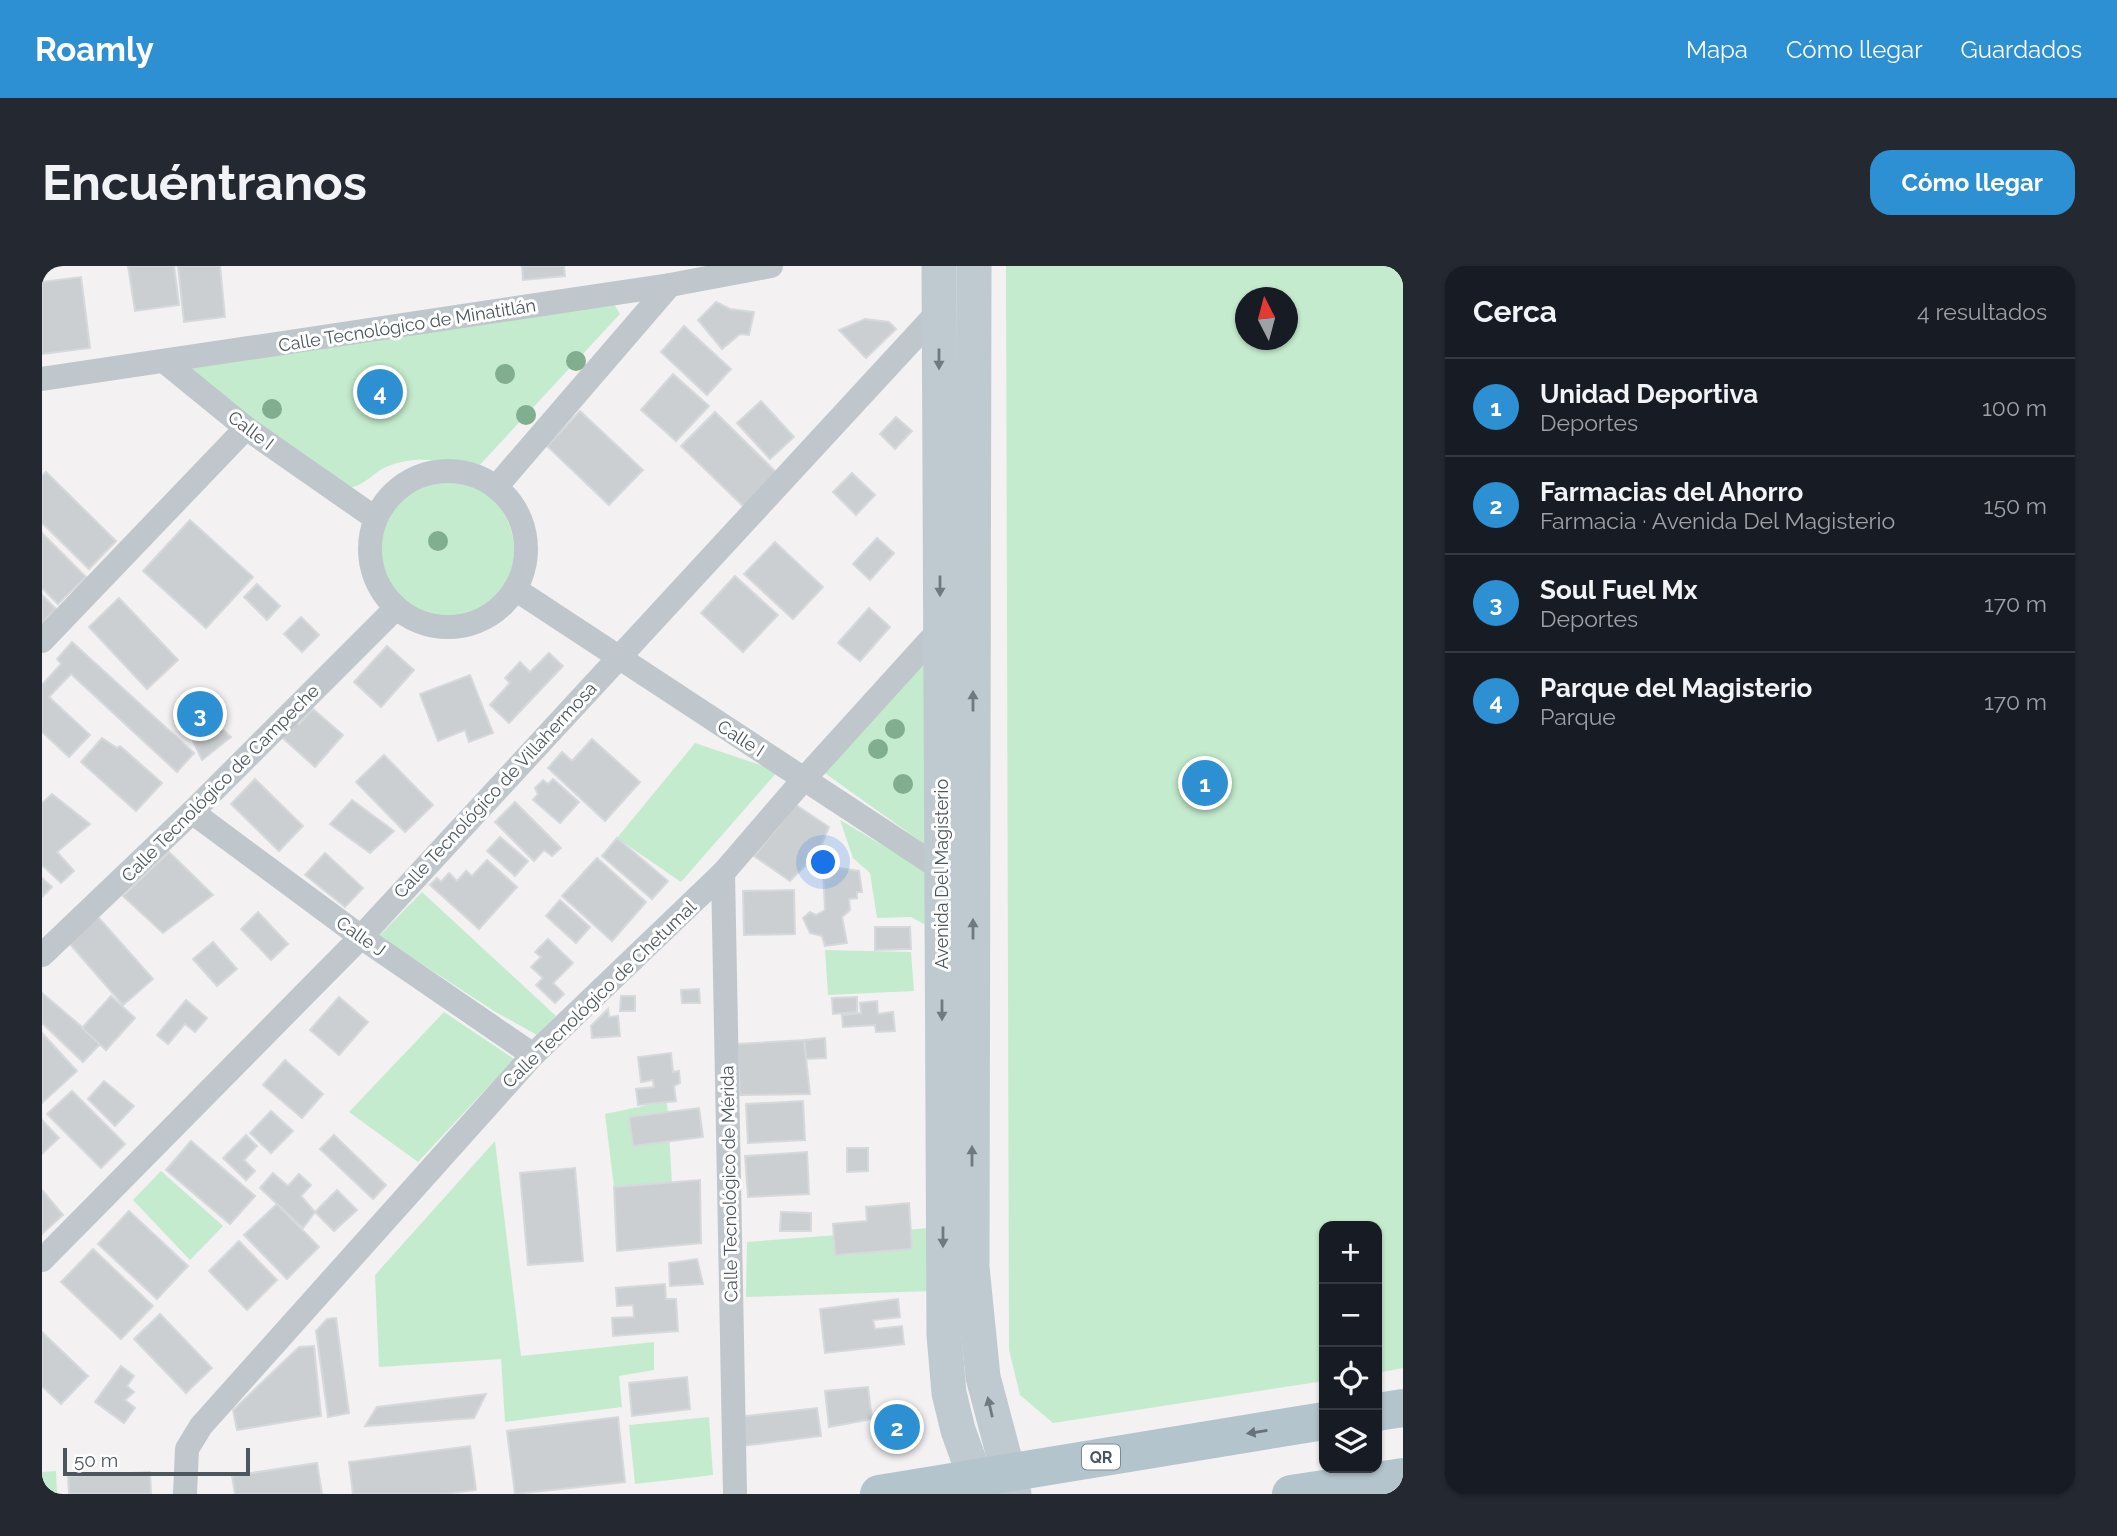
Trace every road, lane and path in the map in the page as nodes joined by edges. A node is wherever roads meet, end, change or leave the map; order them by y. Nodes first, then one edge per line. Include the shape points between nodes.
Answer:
1 (771, 266) edge
2 (939, 266) edge
3 (974, 266) edge
4 (670, 285) junction
5 (939, 311) junction
6 (165, 362) junction
7 (42, 379) edge
8 (246, 428) junction
9 (496, 487) junction
10 (375, 518) junction
11 (515, 589) junction
12 (396, 608) junction
13 (957, 627) junction
14 (42, 641) edge
15 (618, 657) junction
16 (804, 779) junction
17 (192, 812) junction
18 (957, 871) junction
19 (723, 873) junction
20 (361, 937) junction
21 (42, 955) edge
22 (533, 1055) junction
23 (42, 1260) edge
24 (1403, 1408) edge
25 (1382, 1411) edge
26 (1319, 1422) edge
27 (1403, 1476) edge
28 (995, 1484) edge
29 (1302, 1493) edge
30 (185, 1494) edge
31 (735, 1494) edge
32 (879, 1494) edge

1 - 4 street, Calle Tecnológico de Minatitlán
2 - 5 street, Avenida Del Magisterio
3 - 13 street, Avenida Del Magisterio
4 - 6 street, Calle Tecnológico de Minatitlán
4 - 9 street
5 -> 13 street, Avenida Del Magisterio
5 - 15 street, Calle Tecnológico de Villahermosa
6 - 7 street, Calle Tecnológico de Minatitlán
6 - 8 street, Calle I
8 - 10 street, Calle I
8 - 14 street
9 - 10 street via 475,475 451,470 428,473 405,482 387,498
9 - 11 street via 512,503 524,534 524,568
10 - 12 street via 369,542 370,567
11 - 12 street via 497,610 473,623 446,628 419,622
11 - 15 street, Calle I
12 - 17 street, Calle Tecnológico de Campeche
13 - 16 street, Calle Tecnológico de Chetumal
13 - 18 street, Avenida Del Magisterio
15 - 16 street, Calle I
15 - 20 street, Calle Tecnológico de Villahermosa
16 - 18 street, Calle I
16 - 19 street, Calle Tecnológico de Chetumal
17 - 20 street, Calle J
17 - 21 street, Calle Tecnológico de Campeche
18 - 28 street, Avenida Del Magisterio via 972,1267
19 - 22 street, Calle Tecnológico de Chetumal
19 - 31 street, Calle Tecnológico de Mérida
20 - 22 street, Calle J
20 - 23 street, Calle Tecnológico de Villahermosa
22 - 30 street, Calle Tecnológico de Chetumal via 201,1426 187,1449
24 - 25 main road
26 -> 28 main road, QR
27 - 29 main road
28 - 32 main road, QR

